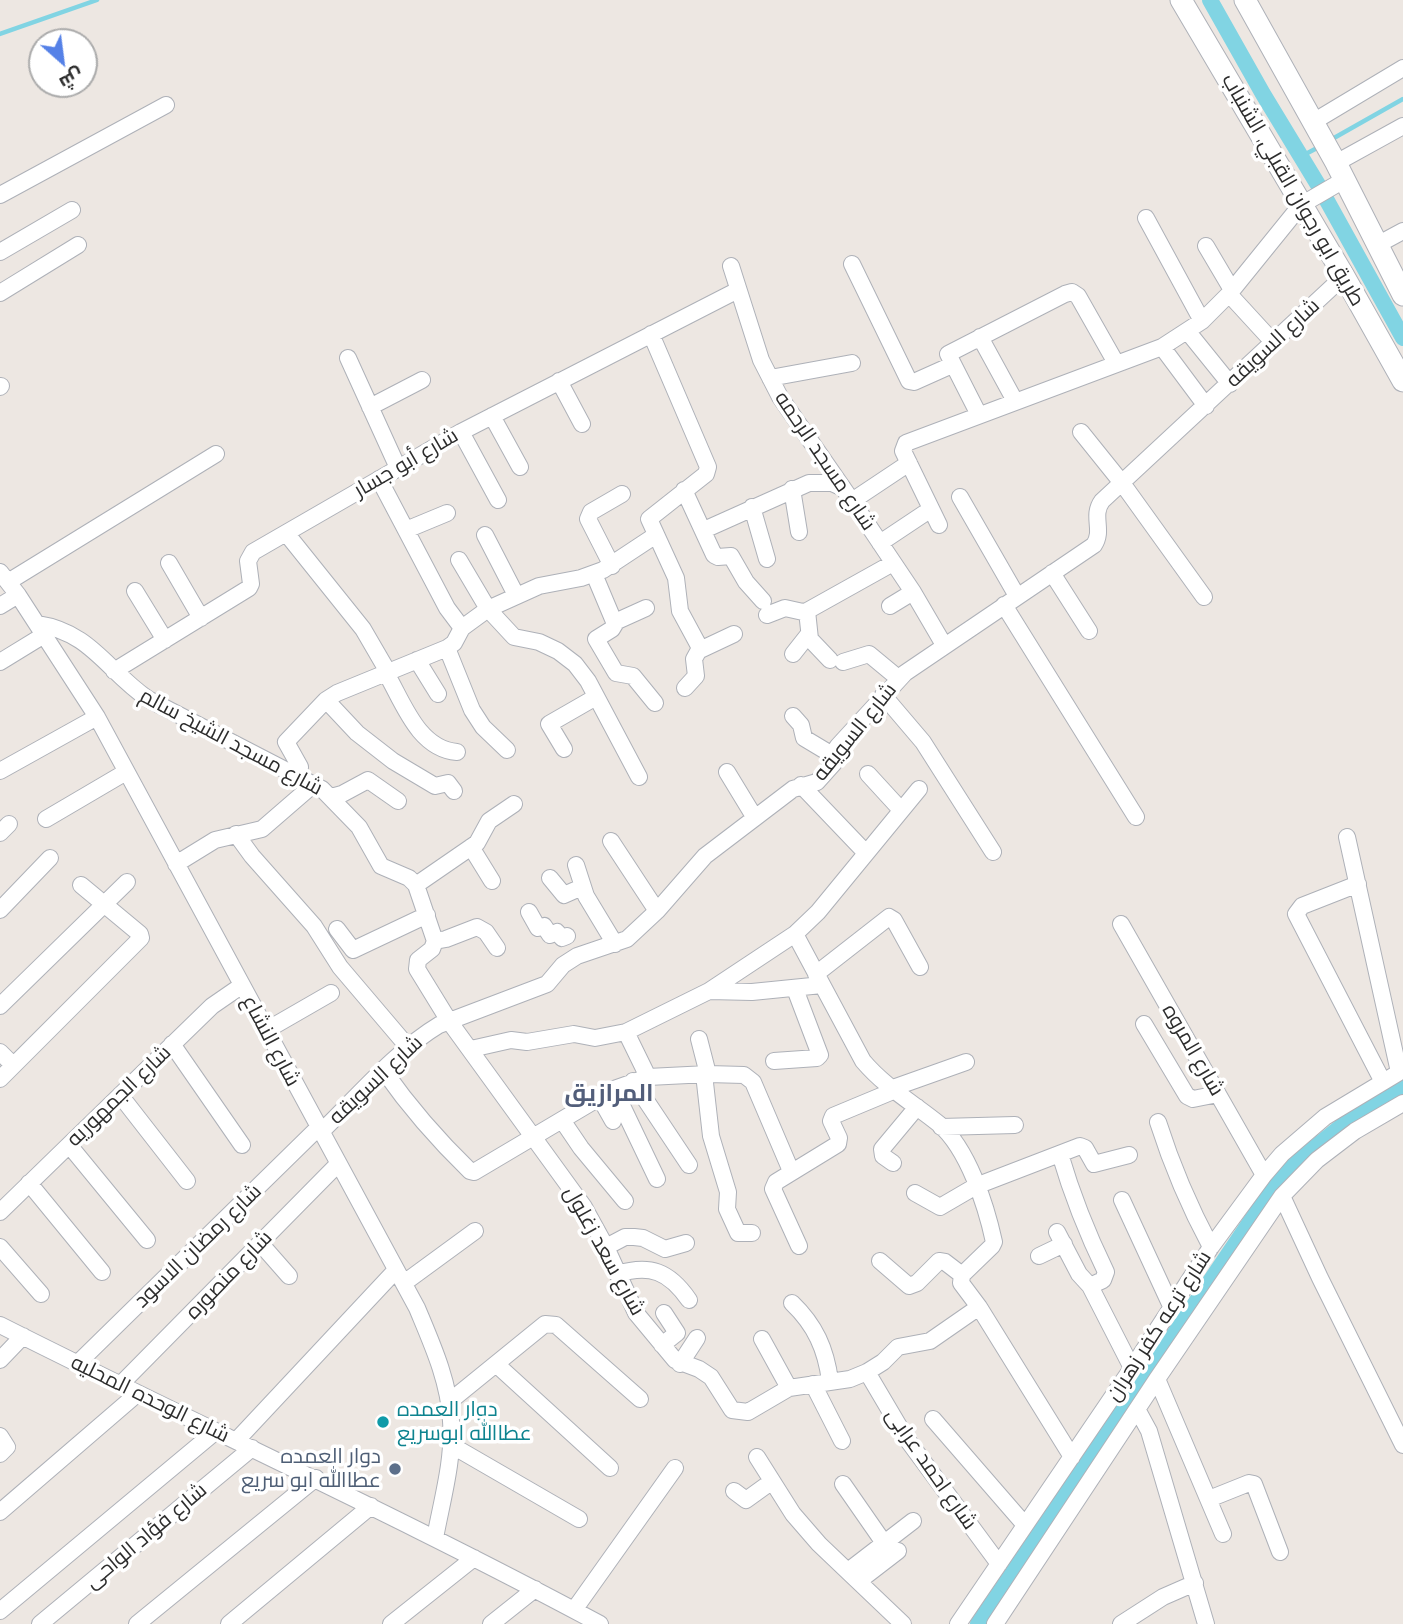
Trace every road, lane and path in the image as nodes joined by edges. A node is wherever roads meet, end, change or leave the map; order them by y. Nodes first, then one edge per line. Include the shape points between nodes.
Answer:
1 (1181, 0) edge
2 (1245, 0) edge
3 (1403, 68) edge
4 (166, 106) dead end
5 (1313, 122) junction
6 (1403, 126) edge
7 (1338, 176) junction
8 (0, 194) edge
9 (1305, 203) junction
10 (72, 210) dead end
11 (1146, 218) dead end
12 (1403, 231) edge
13 (78, 245) dead end
14 (1377, 245) junction
15 (1206, 246) dead end
16 (0, 252) edge
17 (852, 264) dead end
18 (730, 266) dead end
19 (1396, 267) edge
20 (1344, 276) junction
21 (738, 290) junction
22 (1231, 292) junction
23 (0, 293) edge
24 (1403, 296) edge
25 (1202, 321) junction
26 (1188, 332) junction
27 (652, 334) junction
28 (980, 337) junction
29 (1274, 343) junction
30 (1162, 347) junction
31 (348, 358) dead end
32 (852, 363) dead end
33 (1116, 363) junction
34 (953, 365) junction
35 (770, 378) junction
36 (422, 380) dead end
37 (559, 382) junction
38 (1403, 382) edge
39 (1230, 384) junction
40 (1015, 401) junction
41 (1206, 405) junction
42 (370, 407) junction
43 (979, 415) junction
44 (492, 416) junction
45 (582, 424) dead end
46 (461, 432) junction
47 (1081, 432) dead end
48 (216, 454) dead end
49 (909, 463) junction
50 (520, 467) dead end
51 (398, 468) junction
52 (379, 479) junction
53 (1122, 483) junction
54 (792, 489) junction
55 (684, 490) junction
56 (622, 494) dead end
57 (848, 495) junction
58 (960, 497) dead end
59 (498, 500) dead end
60 (752, 508) junction
61 (931, 509) junction
62 (447, 513) dead end
63 (939, 524) dead end
64 (406, 530) junction
65 (704, 530) junction
66 (799, 532) dead end
67 (286, 533) junction
68 (485, 535) dead end
69 (656, 535) junction
70 (880, 543) junction
71 (767, 559) dead end
72 (458, 560) dead end
73 (169, 563) dead end
74 (892, 563) junction
75 (612, 566) junction
76 (1052, 573) junction
77 (594, 574) junction
78 (9, 583) edge
79 (135, 591) dead end
80 (913, 592) junction
81 (516, 595) junction
82 (1204, 597) dead end
83 (1011, 601) junction
84 (0, 606) edge
85 (890, 606) dead end
86 (646, 608) dead end
87 (488, 609) junction
88 (807, 611) junction
89 (201, 618) junction
90 (615, 622) junction
91 (462, 628) junction
92 (41, 629) junction
93 (1088, 631) dead end
94 (734, 634) dead end
95 (808, 635) junction
96 (165, 640) junction
97 (944, 645) junction
98 (447, 648) junction
99 (700, 650) junction
100 (793, 654) dead end
101 (417, 660) junction
102 (0, 662) edge
103 (114, 671) junction
104 (387, 673) junction
105 (898, 678) junction
106 (685, 688) dead end
107 (438, 694) dead end
108 (883, 695) junction
109 (596, 696) junction
110 (326, 700) junction
111 (656, 703) dead end
112 (793, 716) dead end
113 (97, 717) junction
114 (564, 749) dead end
115 (507, 750) dead end
116 (457, 752) dead end
117 (834, 756) junction
118 (0, 771) edge
119 (127, 772) junction
120 (727, 772) dead end
121 (868, 774) dead end
122 (298, 776) junction
123 (639, 777) dead end
124 (314, 784) junction
125 (801, 785) junction
126 (919, 789) dead end
127 (454, 791) dead end
128 (331, 797) junction
129 (398, 801) dead end
130 (514, 804) dead end
131 (901, 810) junction
132 (1136, 817) dead end
133 (755, 818) junction
134 (46, 819) dead end
135 (236, 834) junction
136 (1348, 836) dead end
137 (611, 841) dead end
138 (471, 847) junction
139 (993, 852) dead end
140 (866, 853) junction
141 (50, 858) dead end
142 (176, 864) junction
143 (576, 865) dead end
144 (550, 878) dead end
145 (492, 881) dead end
146 (127, 882) dead end
147 (1358, 884) junction
148 (81, 885) dead end
149 (416, 885) junction
150 (582, 887) junction
151 (103, 903) junction
152 (0, 910) edge
153 (657, 911) junction
154 (529, 912) dead end
155 (427, 915) junction
156 (558, 919) dead end
157 (1121, 924) dead end
158 (337, 929) dead end
159 (795, 934) junction
160 (567, 936) junction
161 (435, 941) junction
162 (615, 944) junction
163 (497, 948) dead end
164 (577, 956) junction
165 (920, 967) dead end
166 (819, 980) junction
167 (241, 986) junction
168 (795, 989) junction
169 (709, 991) junction
170 (331, 993) dead end
171 (0, 1006) edge
172 (449, 1021) junction
173 (1144, 1024) dead end
174 (265, 1031) junction
175 (626, 1032) junction
176 (699, 1039) dead end
177 (172, 1044) junction
178 (408, 1047) junction
179 (471, 1049) junction
180 (0, 1052) edge
181 (774, 1061) dead end
182 (966, 1062) dead end
183 (13, 1065) junction
184 (384, 1071) junction
185 (1401, 1071) edge
186 (706, 1074) junction
187 (0, 1079) edge
188 (640, 1079) junction
189 (1383, 1082) junction
190 (892, 1090) junction
191 (607, 1093) junction
192 (1218, 1094) junction
193 (120, 1095) junction
194 (1403, 1103) edge
195 (917, 1107) junction
196 (562, 1120) junction
197 (613, 1121) dead end
198 (1158, 1122) dead end
199 (1016, 1125) dead end
200 (941, 1126) junction
201 (319, 1130) junction
202 (533, 1138) junction
203 (69, 1145) junction
204 (242, 1145) dead end
205 (1060, 1154) junction
206 (1129, 1155) dead end
207 (893, 1163) dead end
208 (338, 1164) junction
209 (689, 1165) dead end
210 (791, 1171) junction
211 (1264, 1175) junction
212 (657, 1179) dead end
213 (187, 1181) dead end
214 (29, 1184) junction
215 (976, 1186) junction
216 (915, 1193) dead end
217 (1282, 1196) junction
218 (625, 1200) dead end
219 (1122, 1200) dead end
220 (0, 1212) edge
221 (475, 1231) dead end
222 (752, 1233) dead end
223 (147, 1240) dead end
224 (260, 1243) junction
225 (686, 1244) dead end
226 (799, 1246) dead end
227 (0, 1247) edge
228 (606, 1247) junction
229 (1211, 1247) junction
230 (1039, 1256) dead end
231 (880, 1261) dead end
232 (102, 1272) dead end
233 (617, 1274) junction
234 (962, 1275) junction
235 (289, 1276) dead end
236 (400, 1277) junction
237 (1090, 1286) junction
238 (41, 1294) dead end
239 (689, 1300) dead end
240 (792, 1303) dead end
241 (1171, 1306) junction
242 (979, 1307) junction
243 (664, 1313) dead end
244 (0, 1325) edge
245 (23, 1336) junction
246 (697, 1338) dead end
247 (762, 1339) dead end
248 (662, 1345) junction
249 (0, 1360) edge
250 (77, 1364) junction
251 (496, 1364) junction
252 (680, 1364) junction
253 (1132, 1368) junction
254 (867, 1372) junction
255 (1157, 1379) junction
256 (830, 1381) junction
257 (813, 1384) junction
258 (120, 1385) junction
259 (789, 1388) junction
260 (137, 1394) junction
261 (640, 1399) dead end
262 (449, 1402) junction
263 (1137, 1409) junction
264 (933, 1419) dead end
265 (216, 1431) junction
266 (0, 1436) edge
267 (236, 1441) junction
268 (842, 1441) dead end
269 (451, 1445) junction
270 (1403, 1445) edge
271 (252, 1448) junction
272 (0, 1454) edge
273 (757, 1457) dead end
274 (1072, 1457) junction
275 (610, 1468) dead end
276 (675, 1468) dead end
277 (316, 1478) junction
278 (771, 1482) junction
279 (843, 1483) dead end
280 (734, 1491) dead end
281 (1209, 1499) junction
282 (372, 1506) junction
283 (0, 1512) edge
284 (579, 1519) dead end
285 (913, 1521) dead end
286 (1025, 1525) junction
287 (1223, 1534) dead end
288 (435, 1538) junction
289 (891, 1547) junction
290 (1280, 1552) dead end
291 (474, 1558) junction
292 (998, 1566) junction
293 (853, 1576) junction
294 (1022, 1583) junction
295 (1195, 1583) junction
296 (535, 1589) junction
297 (574, 1610) junction
298 (0, 1611) edge
299 (232, 1623) edge
300 (40, 1624) edge
301 (137, 1624) edge
302 (391, 1624) edge
303 (491, 1624) edge
304 (600, 1624) edge
305 (904, 1624) edge
306 (958, 1624) edge
307 (995, 1624) edge
308 (1121, 1624) edge
309 (1206, 1624) edge

1 - 9 street, طريق ابو رجوان القبلي, الشنباب
2 - 5 street, طريق ابو رجوان القبلي, الشنباب
3 - 5 street
4 - 8 street
5 - 7 street, طريق ابو رجوان القبلي, الشنباب
6 - 7 street
7 - 9 street
7 - 14 street, طريق ابو رجوان القبلي, الشنباب
9 - 20 street, طريق ابو رجوان القبلي, الشنباب
9 - 22 street
10 - 16 street
11 - 25 street
12 - 14 street
13 - 23 street
14 - 19 street, طريق ابو رجوان القبلي, الشنباب
15 - 22 street
17 - 34 street via 909,380 914,382
18 - 21 street, شارع مسجد الرحمه
19 - 24 street, طريق ابو رجوان القبلي, الشنباب
20 - 29 street, شارع السويقه
20 - 38 street, طريق ابو رجوان القبلي, الشنباب
21 - 27 street, شارع أبو جسار
21 - 35 street, شارع مسجد الرحمه
22 - 25 street
22 - 29 street
25 - 26 street
26 - 30 street
26 - 39 street
27 - 37 street, شارع أبو جسار
27 - 55 street via 708,467 705,475
28 - 33 street via 1072,292
28 - 34 street via 948,354
28 - 40 street
29 - 39 street, شارع السويقه
30 - 33 street
30 - 41 street
31 - 42 street
32 - 35 street
33 - 40 street
34 - 43 street
35 - 57 street, شارع مسجد الرحمه
36 - 42 street
37 - 44 street, شارع أبو جسار
37 - 45 street
39 - 41 street, شارع السويقه
40 - 43 street
41 - 53 street, شارع السويقه
42 - 51 street
43 - 49 street via 906,443 903,451
44 - 46 street, شارع أبو جسار
44 - 50 street
46 - 51 street, شارع أبو جسار
46 - 59 street
47 - 53 street
48 - 78 street
49 - 57 street
49 - 61 street
51 - 52 street, شارع أبو جسار
52 - 64 street
52 - 67 street, شارع أبو جسار
53 - 76 street, شارع السويقه via 1099,506 1100,534 1094,545
53 - 82 street
54 - 57 street via 821,481
54 - 60 street
54 - 66 street
55 - 65 street
55 - 69 street via 649,517
56 - 75 street via 587,519
57 - 70 street, شارع مسجد الرحمه
58 - 83 street
60 - 65 street
60 - 71 street
61 - 63 street
61 - 70 street
62 - 64 street
64 - 91 street
65 - 88 street via 714,555 731,555 765,608
67 - 89 street, شارع أبو جسار via 250,555 249,588
67 - 104 street via 363,629
68 - 81 street
69 - 75 street
69 - 99 street via 676,578 680,611
70 - 74 street, شارع مسجد الرحمه
72 - 87 street
73 - 89 street
74 - 80 street, شارع مسجد الرحمه
74 - 88 street
75 - 77 street
76 - 83 street, شارع السويقه
76 - 93 street
77 - 81 street
77 - 90 street
78 - 84 street
78 - 92 street, شارع النشاع
79 - 96 street
80 - 85 street
80 - 97 street, شارع مسجد الرحمه
81 - 87 street
83 - 97 street, شارع السويقه
83 - 132 street
86 - 90 street
87 - 91 street
87 - 109 street via 514,637 539,642 575,664
88 - 95 street
89 - 96 street, شارع أبو جسار
90 - 111 street via 596,639 616,673 632,676
91 - 98 street
92 - 102 street
92 - 103 street, شارع مسجد الشيخ سالم via 54,627 77,637
92 - 113 street, شارع النشاع
94 - 99 street
95 - 100 street
95 - 105 street via 836,661 869,654
96 - 103 street, شارع أبو جسار
97 - 105 street, شارع السويقه
98 - 101 street
98 - 115 street via 472,710
99 - 106 street via 694,659 696,676
101 - 104 street
101 - 107 street
103 - 122 street, شارع مسجد الشيخ سالم via 148,699
104 - 110 street
104 - 116 street via 406,713 431,742
105 - 108 street, شارع السويقه
108 - 117 street, شارع السويقه
108 - 139 street via 923,742
109 - 114 street via 549,724
109 - 123 street
110 - 122 street via 286,742 300,767
110 - 127 street via 357,733 393,761 435,786 448,783
112 - 117 street via 804,738
113 - 118 street
113 - 119 street, شارع النشاع
117 - 125 street, شارع السويقه via 832,766 817,782
119 - 134 street
119 - 142 street, شارع النشاع
120 - 133 street
121 - 131 street
122 - 124 street, شارع مسجد الشيخ سالم
124 - 128 street, شارع مسجد الشيخ سالم
124 - 135 street via 262,829
125 - 133 street, شارع السويقه
125 - 140 street
126 - 131 street
128 - 129 street via 368,779
128 - 149 street, شارع مسجد الشيخ سالم via 359,827 381,866
130 - 138 street via 489,821
131 - 140 street
133 - 153 street, شارع السويقه via 705,856
135 - 142 street via 215,840
135 - 178 street
136 - 147 street
137 - 153 street
138 - 145 street
138 - 149 street
140 - 159 street
141 - 152 street
142 - 167 street, شارع النشاع
143 - 150 street
144 - 150 street via 564,895
146 - 151 street
147 - 185 street
147 - 189 street via 1302,906 1296,914
148 - 151 street
149 - 155 street
150 - 162 street
151 - 171 street
151 - 183 street via 141,938
153 - 162 street, شارع السويقه
154 - 160 street via 538,928 544,926 551,934
155 - 158 street via 353,950
155 - 161 street
156 - 160 street
157 - 192 street, شارع المروه
159 - 166 street
159 - 169 street
160 - 164 street
161 - 163 street via 477,927
161 - 172 street via 416,967
162 - 164 street, شارع السويقه
164 - 172 street, شارع السويقه via 547,984
165 - 166 street via 888,916
166 - 168 street
166 - 190 street via 863,1061
167 - 174 street, شارع النشاع
167 - 177 street, شارع الجمهوريه
168 - 169 street
168 - 181 street via 820,1055
169 - 175 street
170 - 174 street
172 - 178 street, شارع السويقه
172 - 179 street, شارع سعد زغلول
173 - 192 street via 1187,1096
174 - 201 street, شارع النشاع
175 - 179 street via 595,1038 574,1034
175 - 188 street
176 - 186 street
177 - 193 street, شارع الجمهوريه
177 - 204 street
178 - 184 street, شارع السويقه
179 - 202 street, شارع سعد زغلول
180 - 183 street
182 - 190 street
183 - 187 street
184 - 201 street, شارع السويقه
184 - 202 street via 438,1140 470,1171 476,1172
185 - 189 street, شارع ترعه كفر زهران
186 - 188 street
186 - 210 street via 744,1075 753,1082
186 - 222 street via 711,1136 728,1192 727,1209 738,1233
188 - 191 street
188 - 209 street
189 - 211 street, شارع ترعه كفر زهران via 1325,1117
190 - 195 street
190 - 210 street via 833,1116 838,1144
191 - 196 street
191 - 197 street
191 - 212 street
192 - 211 street, شارع المروه
193 - 203 street, شارع الجمهوريه
193 - 213 street
194 - 217 street, شارع ترعه كفر زهران via 1317,1160
195 - 200 street
195 - 207 street via 882,1149 883,1156
196 - 202 street
196 - 218 street
198 - 229 street via 1180,1186
199 - 200 street
200 - 215 street via 963,1154
201 - 208 street, شارع النشاع
201 - 250 street, شارع رمضان الاسود
202 - 228 street, شارع سعد زغلول via 584,1207
203 - 214 street, شارع الجمهوريه
203 - 223 street
205 - 206 street via 1083,1147 1095,1164
205 - 215 street
205 - 237 street via 1087,1235 1106,1272 1103,1280
208 - 224 street, شارع منصوره
208 - 236 street, شارع النشاع
210 - 226 street via 773,1189
211 - 229 street, شارع ترعه كفر زهران
214 - 220 street, شارع الجمهوريه
214 - 232 street
215 - 216 street via 940,1207
215 - 234 street via 993,1242
217 - 255 street, شارع ترعه كفر زهران
217 - 270 street
219 - 241 street
221 - 236 street
224 - 235 street
224 - 258 street, شارع منصوره
225 - 228 street via 665,1249 643,1238 625,1237
227 - 238 street
228 - 233 street, شارع سعد زغلول
229 - 241 street, شارع ترعه كفر زهران
230 - 237 street via 1060,1238
231 - 234 street via 909,1286 939,1261
233 - 239 street via 634,1269 658,1272 679,1286
233 - 248 street, شارع سعد زغلول via 636,1313
234 - 242 street via 962,1285
236 - 262 street, شارع النشاع via 430,1338
236 - 267 street
237 - 253 street
240 - 256 street via 819,1338
241 - 253 street, شارع ترعه كفر زهران
242 - 254 street, شارع سعد زغلول via 930,1341 898,1347
242 - 274 street
243 - 248 street via 677,1334
244 - 245 street, شارع الوحده المحليه
245 - 249 street
245 - 250 street, شارع الوحده المحليه
246 - 252 street
247 - 259 street
248 - 252 street, شارع سعد زغلول
250 - 258 street, شارع الوحده المحليه
251 - 261 street via 545,1324 554,1323
251 - 262 street
251 - 275 street
252 - 259 street, شارع سعد زغلول via 712,1377 728,1406 737,1412 748,1412
253 - 274 street, شارع ترعه كفر زهران
254 - 256 street, شارع سعد زغلول
254 - 292 street, شارع احمد عرابى via 913,1449
255 - 263 street, شارع ترعه كفر زهران
255 - 281 street
256 - 257 street, شارع سعد زغلول
257 - 259 street, شارع سعد زغلول
257 - 268 street
258 - 260 street, شارع الوحده المحليه
260 - 265 street, شارع الوحده المحليه
260 - 283 street
262 - 269 street, شارع النشاع
263 - 294 street, شارع ترعه كفر زهران
263 - 295 street via 1149,1432
264 - 286 street
265 - 267 street, شارع الوحده المحليه
265 - 298 street
266 - 272 street via 7,1447
267 - 271 street, شارع الوحده المحليه
269 - 284 street
269 - 288 street, شارع النشاع
271 - 277 street, شارع الوحده المحليه
271 - 300 street, شارع فؤاد الواحى
273 - 278 street
274 - 286 street, شارع ترعه كفر زهران
276 - 297 street
277 - 282 street, شارع الوحده المحليه
277 - 301 street
278 - 280 street via 746,1500
278 - 293 street via 819,1544
279 - 289 street
281 - 287 street
281 - 290 street via 1254,1484
282 - 288 street, شارع الوحده المحليه
282 - 299 street
285 - 289 street
286 - 292 street, شارع ترعه كفر زهران
288 - 291 street, شارع الوحده المحليه
289 - 293 street
291 - 296 street, شارع الوحده المحليه
291 - 302 street
292 - 294 street
292 - 306 street, شارع ترعه كفر زهران
293 - 305 street
294 - 307 street, شارع ترعه كفر زهران
295 - 308 street
295 - 309 street
296 - 297 street, شارع الوحده المحليه
296 - 303 street
297 - 304 street, شارع الوحده المحليه

